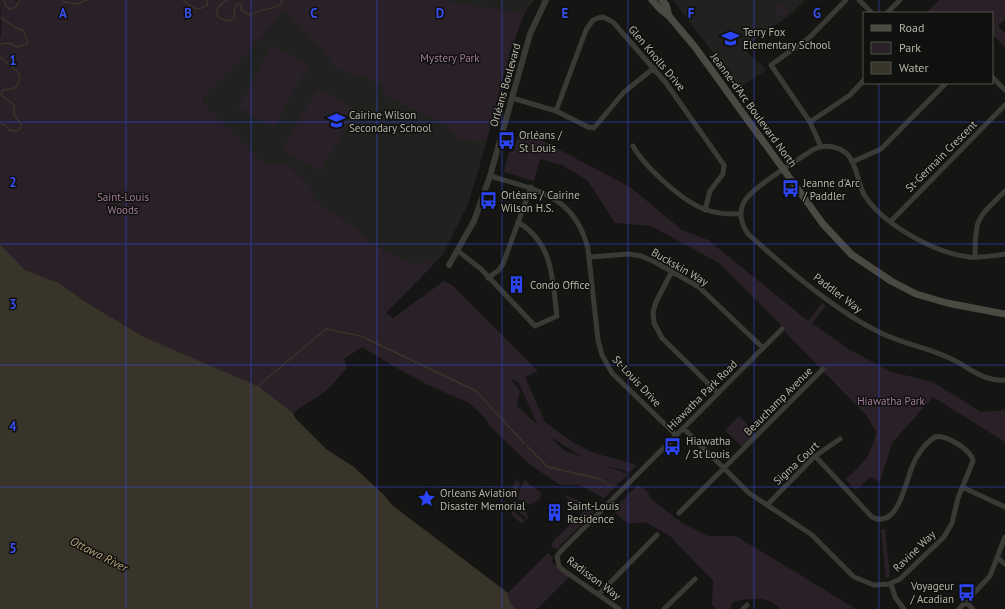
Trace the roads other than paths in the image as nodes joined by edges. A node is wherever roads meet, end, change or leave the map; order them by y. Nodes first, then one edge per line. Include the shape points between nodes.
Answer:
1 (546, 0) edge
2 (652, 0) edge
3 (662, 0) edge
4 (846, 0) edge
5 (859, 0) edge
6 (900, 0) edge
7 (871, 12) edge
8 (888, 12) edge
9 (669, 16) junction
10 (654, 68) junction
11 (993, 78) edge
12 (863, 81) edge
13 (945, 84) edge
14 (1005, 90) edge
15 (512, 98) junction
16 (1005, 105) edge
17 (556, 111) junction
18 (810, 122) junction
19 (633, 146) dead end
20 (821, 147) junction
21 (852, 162) junction
22 (784, 170) junction
23 (490, 176) junction
24 (531, 187) junction
25 (1005, 191) edge
26 (705, 210) junction
27 (741, 214) junction
28 (891, 221) junction
29 (518, 222) junction
30 (458, 251) junction
31 (1005, 254) edge
32 (590, 257) junction
33 (976, 258) junction
34 (449, 265) dead end
35 (672, 271) junction
36 (488, 278) junction
37 (1005, 314) edge
38 (782, 329) dead end
39 (763, 348) junction
40 (823, 369) dead end
41 (1005, 380) edge
42 (718, 393) junction
43 (683, 428) junction
44 (676, 435) junction
45 (840, 439) dead end
46 (815, 456) junction
47 (724, 469) junction
48 (962, 487) junction
49 (767, 505) junction
50 (1005, 507) edge
51 (679, 513) dead end
52 (657, 535) dead end
53 (1005, 537) edge
54 (998, 558) junction
55 (558, 562) joint
56 (1005, 564) edge
57 (695, 579) dead end
58 (891, 584) junction
59 (598, 594) junction
60 (966, 602) junction
61 (747, 605) dead end
62 (619, 609) edge
63 (664, 609) edge
64 (743, 609) edge
65 (904, 609) edge
66 (959, 609) edge
67 (973, 609) edge

1 - 15 street, Orléans Boulevard via 530,34
2 - 9 main road, Jeanne-d'Arc Boulevard North
3 - 9 main road, Jeanne-d'Arc Boulevard North
4 - 18 street via 810,37 771,65
5 - 7 street
6 - 8 street
9 - 22 main road, Jeanne-d'Arc Boulevard North via 695,47
10 - 17 street via 624,92 594,128
10 - 17 street, Glen Knolls Drive via 613,22 603,17 593,20 580,42
10 - 26 street, Glen Knolls Drive via 724,165 723,174 710,191
11 - 14 street
12 - 18 street via 850,95
13 - 21 street via 881,149
15 - 17 street
15 - 23 street, Orléans Boulevard
16 - 28 street, St-Germain Crescent
18 - 20 street
19 - 26 street via 647,167
20 - 21 street via 840,149
20 - 22 street
21 - 28 street via 864,195
22 - 27 street via 750,194
22 - 37 main road, Jeanne-d'Arc Boulevard North via 823,224 852,254 875,271 916,294
23 - 24 street, St-Louis Drive
23 - 30 street, Orléans Boulevard via 474,221
24 - 29 street
24 - 32 street, St-Louis Drive via 559,201 574,217 584,236
25 - 33 street via 977,223
26 - 27 street
27 - 41 street, Paddler Way via 744,229 754,239 827,299 862,323 898,341 946,356 980,376 991,380
28 - 33 street via 935,247
29 - 36 street via 499,270
29 - 36 street via 537,237 543,246 552,271 557,316 535,326
30 - 34 street, Orléans Boulevard
30 - 36 street via 482,269
31 - 33 street
32 - 35 street, Buckskin Way via 642,256
32 - 44 street, St-Louis Drive via 598,340 604,360 612,373
35 - 39 street, Buckskin Way via 708,294
35 - 42 street via 656,302 653,312 654,324 662,338
38 - 39 street, Hiawatha Park Road
39 - 42 street, Hiawatha Park Road
40 - 47 street, Beauchamp Avenue
42 - 43 street, Hiawatha Park Road
43 - 44 street, Hiawatha Park Road
43 - 47 street, Ravine Way
44 - 55 street, Hiawatha Park Road via 561,551 557,556
45 - 46 street, Sigma Court
46 - 48 street, Ravine Way via 872,517 877,519 885,518 898,505 912,466 922,450 935,437 945,437 966,450 973,458
46 - 49 street, Sigma Court
47 - 49 street, Ravine Way via 749,493
47 - 51 street, Beauchamp Avenue
48 - 50 street
48 - 58 street, Ravine Way via 948,530 908,573
49 - 58 street, Ravine Way via 814,536 860,580 874,585
52 - 59 street
53 - 54 street
54 - 56 street
54 - 60 street via 986,582
55 - 59 street, Radisson Way via 563,570
57 - 63 street
58 - 65 street
59 - 62 street, Radisson Way
60 - 66 street
60 - 67 street
61 - 64 street

